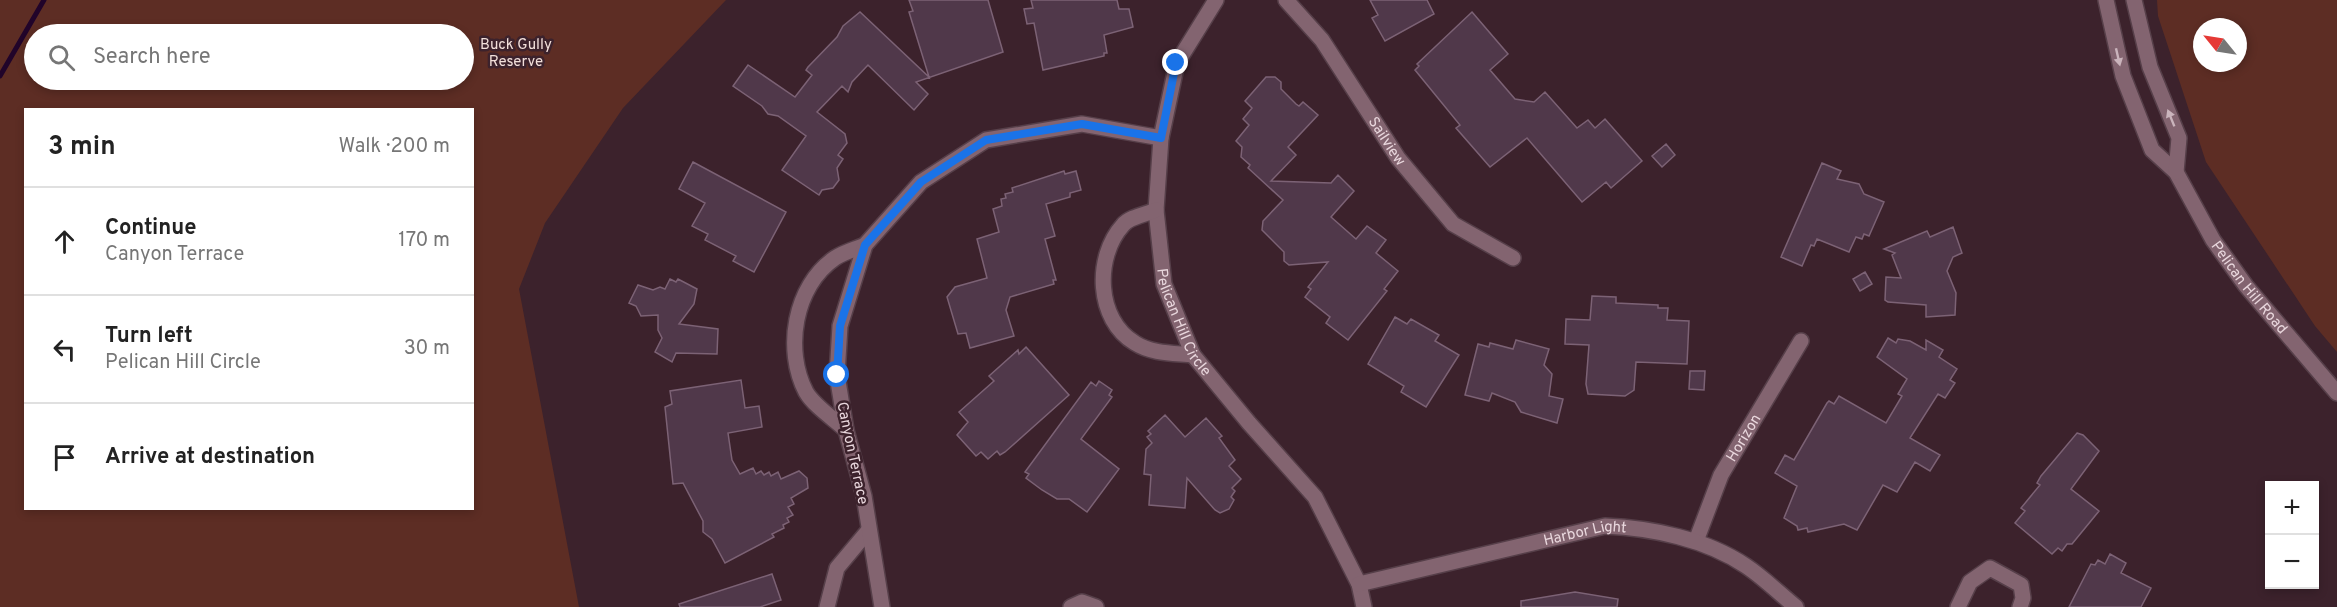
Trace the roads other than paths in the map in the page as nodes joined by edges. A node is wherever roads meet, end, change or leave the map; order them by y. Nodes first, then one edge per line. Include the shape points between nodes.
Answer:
1 (1216, 0) edge
2 (1286, 0) edge
3 (2106, 0) edge
4 (2134, 0) edge
5 (1161, 138) junction
6 (2176, 172) junction
7 (1156, 210) junction
8 (865, 245) junction
9 (1514, 258) dead end
10 (1801, 341) dead end
11 (1193, 355) junction
12 (2337, 393) edge
13 (846, 430) junction
14 (868, 531) junction
15 (1696, 541) junction
16 (1359, 584) junction
17 (827, 607) edge
18 (882, 607) edge
19 (1071, 607) edge
20 (1096, 607) edge
21 (1364, 607) edge
22 (1796, 607) edge
23 (1958, 607) edge
24 (2020, 607) edge

1 - 5 street, Pelican Hill Circle via 1176,63
2 - 9 street, Sailview via 1322,40 1398,158 1453,224
3 -> 6 street, Pelican Hill Road via 2123,76 2152,150
6 -> 4 street via 2179,138 2150,67
5 - 7 street, Pelican Hill Circle
5 - 8 street, Canyon Terrace via 1082,124 986,140 921,182
6 - 12 street, Pelican Hill Road via 2213,240 2246,286
7 - 11 street, Pelican Hill Circle via 1164,284
7 - 11 street via 1123,224 1108,253 1102,281 1106,306 1118,328 1134,343 1154,351
8 - 13 street, Canyon Terrace via 840,326 837,375
8 - 13 street via 835,258 814,280 800,307 794,331 795,362 807,393
10 - 15 street, Horizon via 1721,475
11 - 16 street, Pelican Hill Circle via 1315,497
13 - 14 street, Canyon Terrace via 864,496
14 - 17 street via 837,568
14 - 18 street, Canyon Terrace
15 - 16 street, Harbor Light via 1605,526
15 - 22 street, Harbor Light via 1745,566
16 - 21 street, Pelican Hill Circle
19 - 20 street via 1082,602
23 - 24 street via 1970,582 1990,568 2021,585

